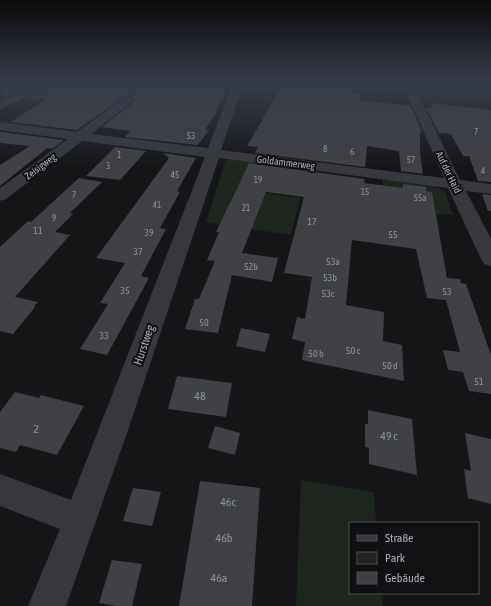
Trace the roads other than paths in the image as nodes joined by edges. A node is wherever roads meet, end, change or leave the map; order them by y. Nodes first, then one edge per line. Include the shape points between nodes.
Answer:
1 (112, 112) edge
2 (228, 112) edge
3 (421, 112) edge
4 (0, 126) edge
5 (81, 136) junction
6 (214, 153) junction
7 (454, 184) junction
8 (491, 189) edge
9 (0, 196) edge
10 (491, 259) edge
11 (0, 490) edge
12 (80, 520) junction
13 (48, 606) edge

1 - 5 street
2 - 6 street, Hurstweg
3 - 7 street, Auf der Haid
4 - 5 street, Goldammerweg
5 - 6 street, Goldammerweg
5 - 9 street, Zeisigweg
6 - 7 street, Goldammerweg
6 - 12 street, Hurstweg
7 - 8 street, Goldammerweg
7 - 10 street, Auf der Haid
11 - 12 street
12 - 13 street, Hurstweg

